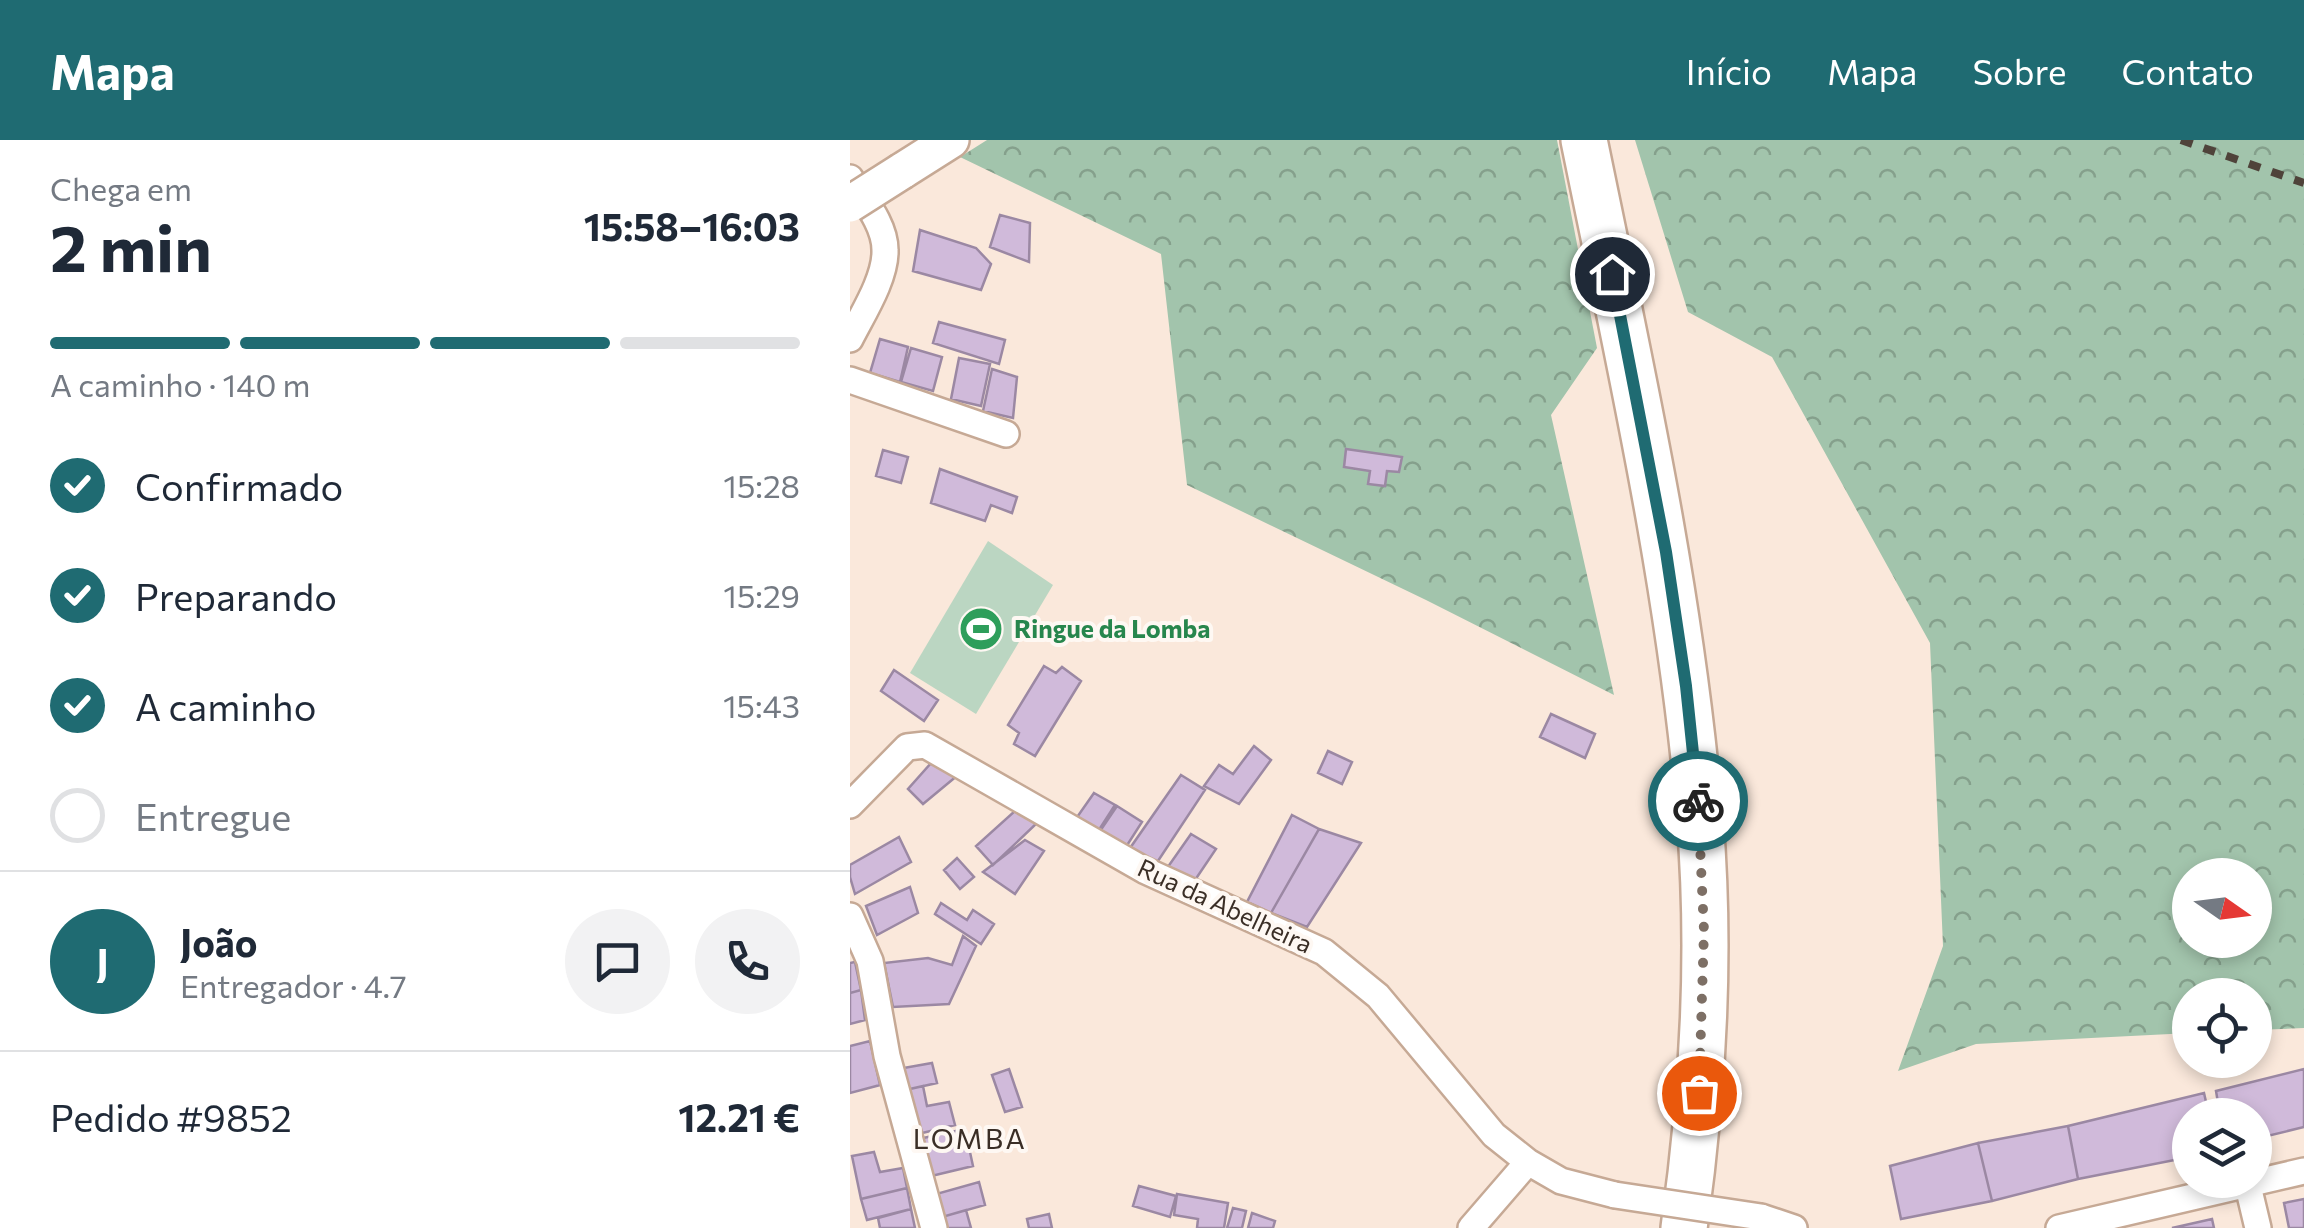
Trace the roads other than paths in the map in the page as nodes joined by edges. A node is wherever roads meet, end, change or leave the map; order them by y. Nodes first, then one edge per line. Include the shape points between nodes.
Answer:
1 (950, 140) edge
2 (1584, 140) edge
3 (850, 178) edge
4 (850, 204) edge
5 (850, 339) edge
6 (850, 380) edge
7 (1006, 434) dead end
8 (850, 805) edge
9 (850, 916) edge
10 (1528, 1162) junction
11 (2304, 1172) edge
12 (2272, 1180) edge
13 (2194, 1198) edge
14 (2251, 1198) edge
15 (934, 1228) edge
16 (1470, 1228) edge
17 (1684, 1228) edge
18 (1794, 1228) edge
19 (2059, 1228) edge
20 (2258, 1228) edge

1 - 4 main road, bridge
2 - 17 highway via 1666,552 1700,822 1702,1048
3 - 5 street via 886,250
6 - 7 street
8 - 10 street, Rua da Abelheira via 908,747 925,746 1144,870 1324,952 1378,996 1494,1135
9 - 15 street via 870,961 886,1056
10 - 16 street
10 - 18 street, Rua da Abelheira, bridge via 1561,1181 1615,1195 1761,1216
11 - 12 street
13 - 19 street
14 - 20 street

